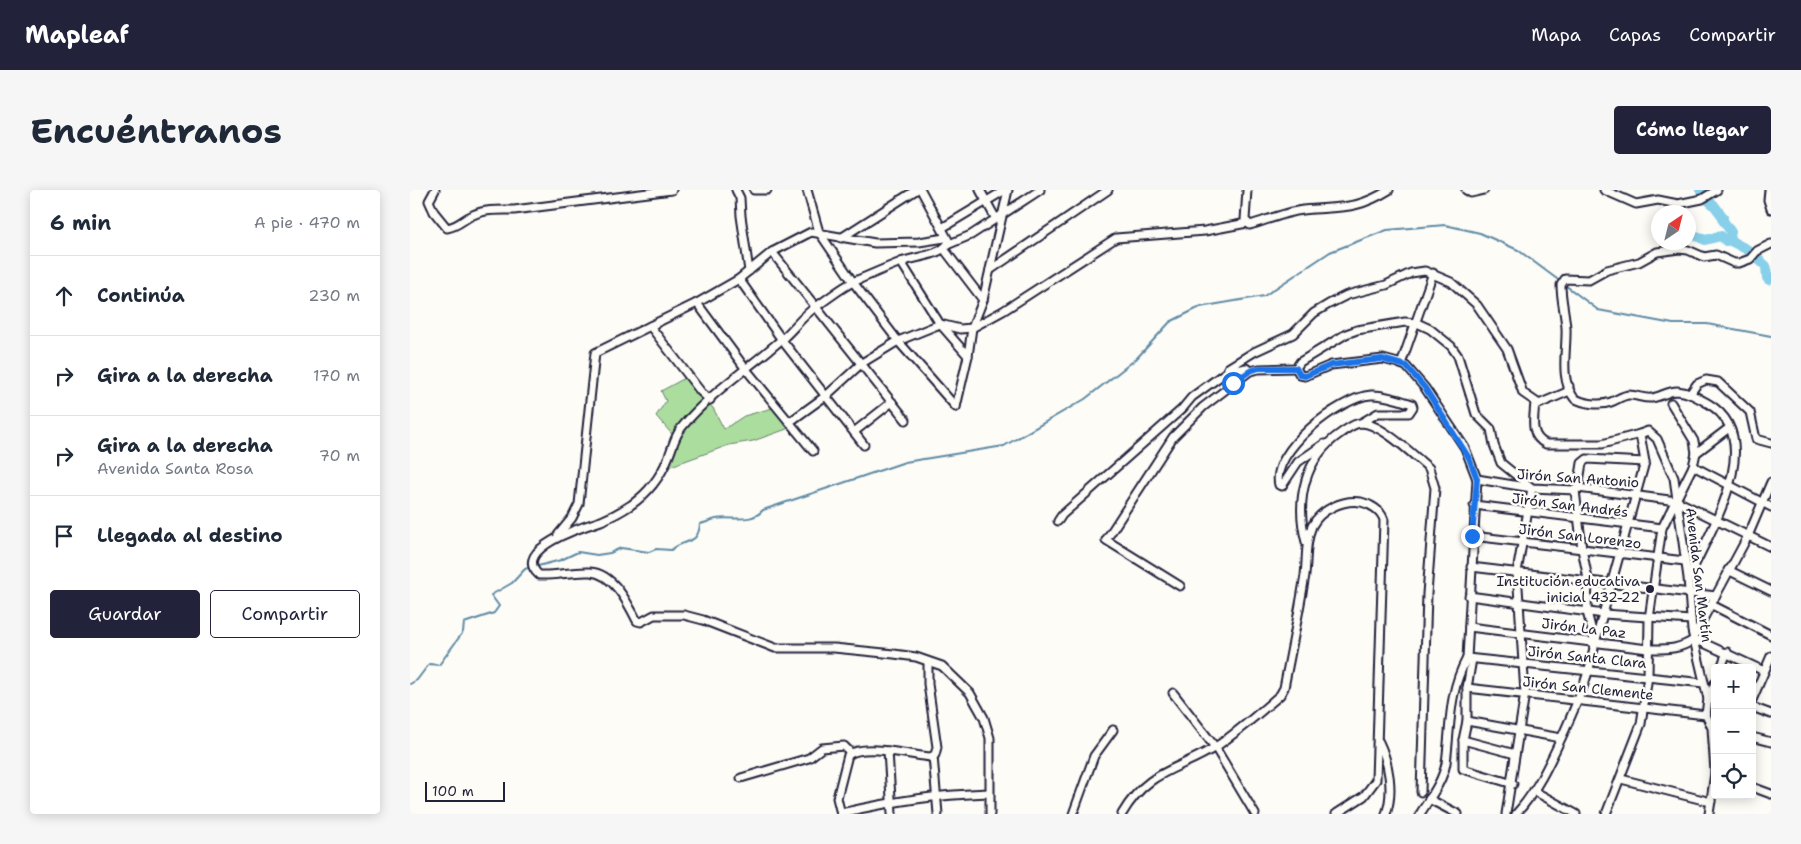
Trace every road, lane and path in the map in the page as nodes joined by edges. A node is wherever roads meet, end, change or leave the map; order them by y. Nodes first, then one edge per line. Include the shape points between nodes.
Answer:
1 (435, 190) edge
2 (672, 190) edge
3 (736, 190) edge
4 (754, 190) edge
5 (767, 190) edge
6 (807, 190) edge
7 (916, 190) edge
8 (921, 190) edge
9 (980, 190) edge
10 (1006, 190) edge
11 (1040, 190) edge
12 (1108, 190) edge
13 (1247, 190) edge
14 (1389, 190) edge
15 (1466, 190) edge
16 (1484, 190) edge
17 (1604, 190) edge
18 (1717, 190) edge
19 (1770, 190) edge
20 (986, 203) junction
21 (1771, 209) edge
22 (1003, 214) junction
23 (996, 219) junction
24 (1247, 224) junction
25 (942, 228) junction
26 (819, 232) junction
27 (841, 238) junction
28 (945, 244) junction
29 (1771, 244) edge
30 (772, 252) junction
31 (901, 262) junction
32 (990, 270) junction
33 (750, 271) junction
34 (1433, 273) junction
35 (739, 279) junction
36 (853, 282) junction
37 (983, 300) junction
38 (697, 303) junction
39 (814, 307) junction
40 (1417, 323) junction
41 (940, 324) junction
42 (650, 326) junction
43 (972, 328) junction
44 (782, 340) junction
45 (898, 341) junction
46 (968, 356) junction
47 (862, 363) junction
48 (1401, 364) junction
49 (745, 368) junction
50 (1296, 368) junction
51 (1229, 370) junction
52 (1250, 371) junction
53 (1569, 386) junction
54 (1690, 394) junction
55 (826, 395) junction
56 (710, 400) junction
57 (892, 402) junction
58 (1535, 402) junction
59 (1671, 403) dead end
60 (906, 420) dead end
61 (791, 422) junction
62 (1361, 423) junction
63 (1729, 428) junction
64 (854, 432) junction
65 (1640, 434) junction
66 (1327, 443) junction
67 (1771, 443) edge
68 (864, 445) dead end
69 (813, 451) dead end
70 (1696, 453) junction
71 (1645, 462) junction
72 (1693, 466) junction
73 (1477, 479) junction
74 (1771, 482) edge
75 (1728, 486) junction
76 (1532, 488) junction
77 (1576, 489) junction
78 (1638, 494) junction
79 (1677, 501) junction
80 (1763, 503) junction
81 (1474, 505) junction
82 (1771, 506) edge
83 (1528, 512) junction
84 (1578, 519) junction
85 (1716, 520) junction
86 (1058, 521) dead end
87 (1629, 524) junction
88 (1662, 528) junction
89 (1472, 536) junction
90 (1748, 536) junction
91 (554, 539) junction
92 (1522, 541) junction
93 (1306, 543) junction
94 (1771, 547) edge
95 (1582, 549) junction
96 (1621, 554) junction
97 (1659, 558) junction
98 (1685, 561) junction
99 (1471, 566) junction
100 (1728, 570) junction
101 (1517, 572) junction
102 (1688, 578) junction
103 (1588, 579) junction
104 (1613, 584) junction
105 (1180, 586) dead end
106 (1654, 588) junction
107 (1689, 592) junction
108 (1771, 592) edge
109 (1469, 596) junction
110 (1716, 596) junction
111 (1517, 602) junction
112 (1712, 605) junction
113 (1588, 612) junction
114 (1604, 614) junction
115 (1649, 618) junction
116 (1691, 620) junction
117 (1469, 627) junction
118 (1520, 633) junction
119 (1771, 636) edge
120 (1694, 638) junction
121 (1595, 643) junction
122 (1648, 648) junction
123 (1727, 652) junction
124 (1771, 656) edge
125 (1470, 658) junction
126 (928, 662) junction
127 (1523, 664) junction
128 (1722, 664) edge
129 (1590, 670) junction
130 (1764, 671) junction
131 (1648, 676) junction
132 (1704, 683) junction
133 (1468, 688) junction
134 (1756, 690) edge
135 (1173, 693) dead end
136 (1525, 693) junction
137 (1711, 699) edge
138 (1580, 700) junction
139 (1643, 706) junction
140 (1756, 708) edge
141 (1771, 714) edge
142 (1706, 715) junction
143 (1467, 721) junction
144 (1711, 725) edge
145 (1113, 730) dead end
146 (1519, 731) junction
147 (1561, 738) junction
148 (1378, 739) junction
149 (1756, 739) edge
150 (1463, 740) junction
151 (1771, 742) edge
152 (1215, 747) junction
153 (888, 751) junction
154 (851, 753) junction
155 (1515, 754) junction
156 (933, 756) junction
157 (741, 778) dead end
158 (1622, 779) junction
159 (1513, 784) junction
160 (1756, 788) edge
161 (1534, 791) junction
162 (1422, 792) dead end
163 (938, 794) junction
164 (989, 794) junction
165 (1771, 794) edge
166 (1429, 799) junction
167 (1711, 799) edge
168 (891, 801) junction
169 (1711, 802) junction
170 (841, 814) edge
171 (892, 814) edge
172 (938, 814) edge
173 (990, 814) edge
174 (1073, 814) edge
175 (1122, 814) edge
176 (1255, 814) edge
177 (1336, 814) edge
178 (1386, 814) edge
179 (1420, 814) edge
180 (1458, 814) edge
181 (1506, 814) edge
182 (1516, 814) edge
183 (1576, 814) edge
184 (1606, 814) edge
185 (1709, 814) edge

1 - 2 street via 429,201 431,208 447,228 456,227 470,216 487,211
3 - 33 street via 742,207
4 - 5 street
6 - 26 street
7 - 27 street
8 - 25 street
9 - 20 street
10 - 20 street
10 - 22 street
11 - 22 street
12 - 32 street
13 - 24 street
14 - 24 street via 1345,208 1302,210
15 - 16 street via 1471,193
17 - 18 street via 1636,204 1651,200 1678,204 1702,199
19 - 21 street via 1768,200
20 - 23 street
20 - 25 street
22 - 23 street
22 - 32 street
23 - 28 street via 971,235
24 - 43 street via 1116,238
25 - 28 street
26 - 27 street
26 - 30 street via 799,236
26 - 36 street
27 - 28 street
28 - 31 street
28 - 37 street
29 - 53 street via 1739,263 1716,255 1704,257 1679,249 1657,252 1588,280 1563,282 1564,353
30 - 33 street
30 - 39 street
31 - 36 street
31 - 41 street
32 - 37 street
33 - 35 street
34 - 40 street
34 - 51 street via 1411,273 1386,285 1338,300 1314,313 1293,334 1254,352 1230,366
34 - 58 street via 1451,282 1477,305 1507,349 1523,393
35 - 38 street
35 - 44 street
36 - 39 street
36 - 45 street
37 - 43 street
38 - 42 street
38 - 49 street
39 - 44 street
39 - 47 street
40 - 48 street
40 - 50 street via 1405,322 1346,334 1300,362
40 - 76 street via 1430,328 1458,356 1476,414 1491,429 1497,455 1508,470
41 - 43 street
41 - 45 street
41 - 46 street
42 - 56 street
42 - 91 street via 595,353 579,504
43 - 46 street
44 - 49 street
44 - 55 street
45 - 46 street via 956,407
45 - 47 street
47 - 55 street
47 - 57 street
48 - 50 street via 1382,359 1331,365 1305,376 1300,375
48 - 73 street via 1425,388 1460,441
49 - 56 street
49 - 61 street
50 - 52 street
51 - 52 street via 1246,368
51 - 86 street via 1192,397
52 - 105 street via 1203,407 1173,437 1106,540
53 - 54 street via 1574,398 1601,404 1628,395 1653,398 1675,391
53 - 58 street via 1567,392 1538,404
54 - 63 street via 1713,407
54 - 67 street via 1697,384 1706,380 1718,382 1750,412 1756,440
55 - 61 street
55 - 64 street
56 - 91 street via 680,428 659,476 642,496 610,516
57 - 60 street
57 - 64 street
58 - 65 street via 1534,434 1538,441 1546,444 1602,444
59 - 70 street via 1694,441
61 - 69 street
62 - 66 street
62 - 66 street via 1378,413 1409,413 1412,404 1370,395 1324,414 1286,457 1278,478 1279,485 1282,486 1298,462
62 - 162 street via 1389,436 1429,468 1436,488 1427,594
63 - 70 street
63 - 75 street via 1735,447 1735,465
64 - 68 street
65 - 71 street
65 - 79 street via 1651,432 1657,439 1672,472
66 - 93 street via 1307,474 1301,497
70 - 72 street, Avenida San Martín
71 - 77 street via 1588,459 1582,463
71 - 78 street
72 - 75 street
72 - 79 street, Avenida San Martín
73 - 76 street, Jirón San Antonio
73 - 81 street
74 - 80 street
75 - 80 street
75 - 85 street
76 - 77 street, Jirón San Antonio
76 - 83 street
77 - 78 street, Jirón San Antonio
77 - 84 street
78 - 79 street, Jirón San Antonio
78 - 87 street
79 - 85 street, Jirón San Antonio
79 - 88 street
79 - 98 street, Avenida San Martín
80 - 82 street
80 - 90 street
81 - 83 street, Jirón San Andrés
81 - 89 street
83 - 84 street, Jirón San Andrés
83 - 92 street
84 - 87 street, Jirón San Andrés
84 - 95 street
85 - 90 street, Jirón San Antonio
85 - 102 street
87 - 88 street, Jirón San Andrés
87 - 96 street
88 - 97 street
89 - 92 street, Jirón San Lorenzo
89 - 99 street
90 - 94 street, Jirón San Antonio
90 - 100 street
91 - 126 street via 532,559 534,570 547,575 600,574 621,594 637,621 669,614 684,615 775,648 834,648 894,654
92 - 95 street, Jirón San Lorenzo
92 - 101 street
93 - 148 street via 1313,525 1322,513 1332,507 1362,502 1382,515 1384,520
93 - 152 street via 1305,574 1284,688 1280,695
95 - 96 street, Jirón San Lorenzo
95 - 103 street
96 - 97 street, Jirón San Lorenzo
96 - 104 street
97 - 98 street, Jirón San Lorenzo
97 - 106 street
98 - 102 street, Avenida San Martín
99 - 101 street
99 - 109 street
100 - 108 street
100 - 110 street
101 - 103 street
101 - 111 street
102 - 107 street, Avenida San Martín
103 - 104 street
103 - 113 street
104 - 106 street
104 - 114 street
106 - 107 street
106 - 115 street
107 - 110 street
107 - 116 street, Avenida San Martín
109 - 111 street
109 - 117 street
110 - 112 street
111 - 113 street
111 - 118 street
112 - 119 street
112 - 120 street
113 - 114 street
113 - 121 street
114 - 115 street
114 - 121 street
115 - 116 street
115 - 122 street
116 - 120 street, Avenida San Martín
117 - 118 street, Jirón La Paz
117 - 125 street
118 - 121 street, Jirón La Paz
118 - 127 street
120 - 122 street, Jirón La Paz via 1673,649
120 - 123 street
120 - 132 street, Avenida San Martín
121 - 122 street, Jirón La Paz
121 - 129 street
122 - 131 street
123 - 128 street
123 - 130 street
124 - 130 street
125 - 127 street, Jirón Santa Clara
125 - 133 street
125 - 166 street via 1461,669 1449,713 1446,764
126 - 156 street via 937,747
126 - 164 street via 942,666 961,682 984,718 990,738
127 - 129 street, Jirón Santa Clara
127 - 136 street
129 - 131 street, Jirón Santa Clara
129 - 138 street
130 - 134 street
131 - 132 street, Jirón Santa Clara
131 - 139 street
132 - 137 street, Avenida San Martín
133 - 136 street, Jirón San Clemente
133 - 143 street
135 - 152 street
136 - 138 street, Jirón San Clemente
136 - 146 street
137 - 142 street, Avenida San Martín
138 - 139 street, Jirón San Clemente
138 - 147 street
139 - 142 street, Jirón San Clemente
139 - 158 street via 1640,732
140 - 141 street
142 - 144 street
143 - 146 street
143 - 150 street
145 - 174 street via 1094,756
146 - 147 street
146 - 155 street
147 - 161 street
148 - 177 street via 1376,780 1364,796
148 - 178 street via 1387,768 1390,798
149 - 151 street
150 - 155 street
150 - 159 street via 1463,768
152 - 175 street via 1140,787
152 - 176 street
153 - 154 street
153 - 156 street
153 - 168 street
154 - 157 street via 844,746 826,747 810,758
154 - 170 street via 838,794
155 - 159 street
156 - 163 street
158 - 169 street
158 - 184 street
159 - 181 street
160 - 165 street
161 - 182 street
161 - 183 street
163 - 164 street
163 - 168 street
163 - 172 street
164 - 173 street
166 - 179 street
166 - 180 street
167 - 169 street
168 - 170 street
168 - 171 street
169 - 185 street

